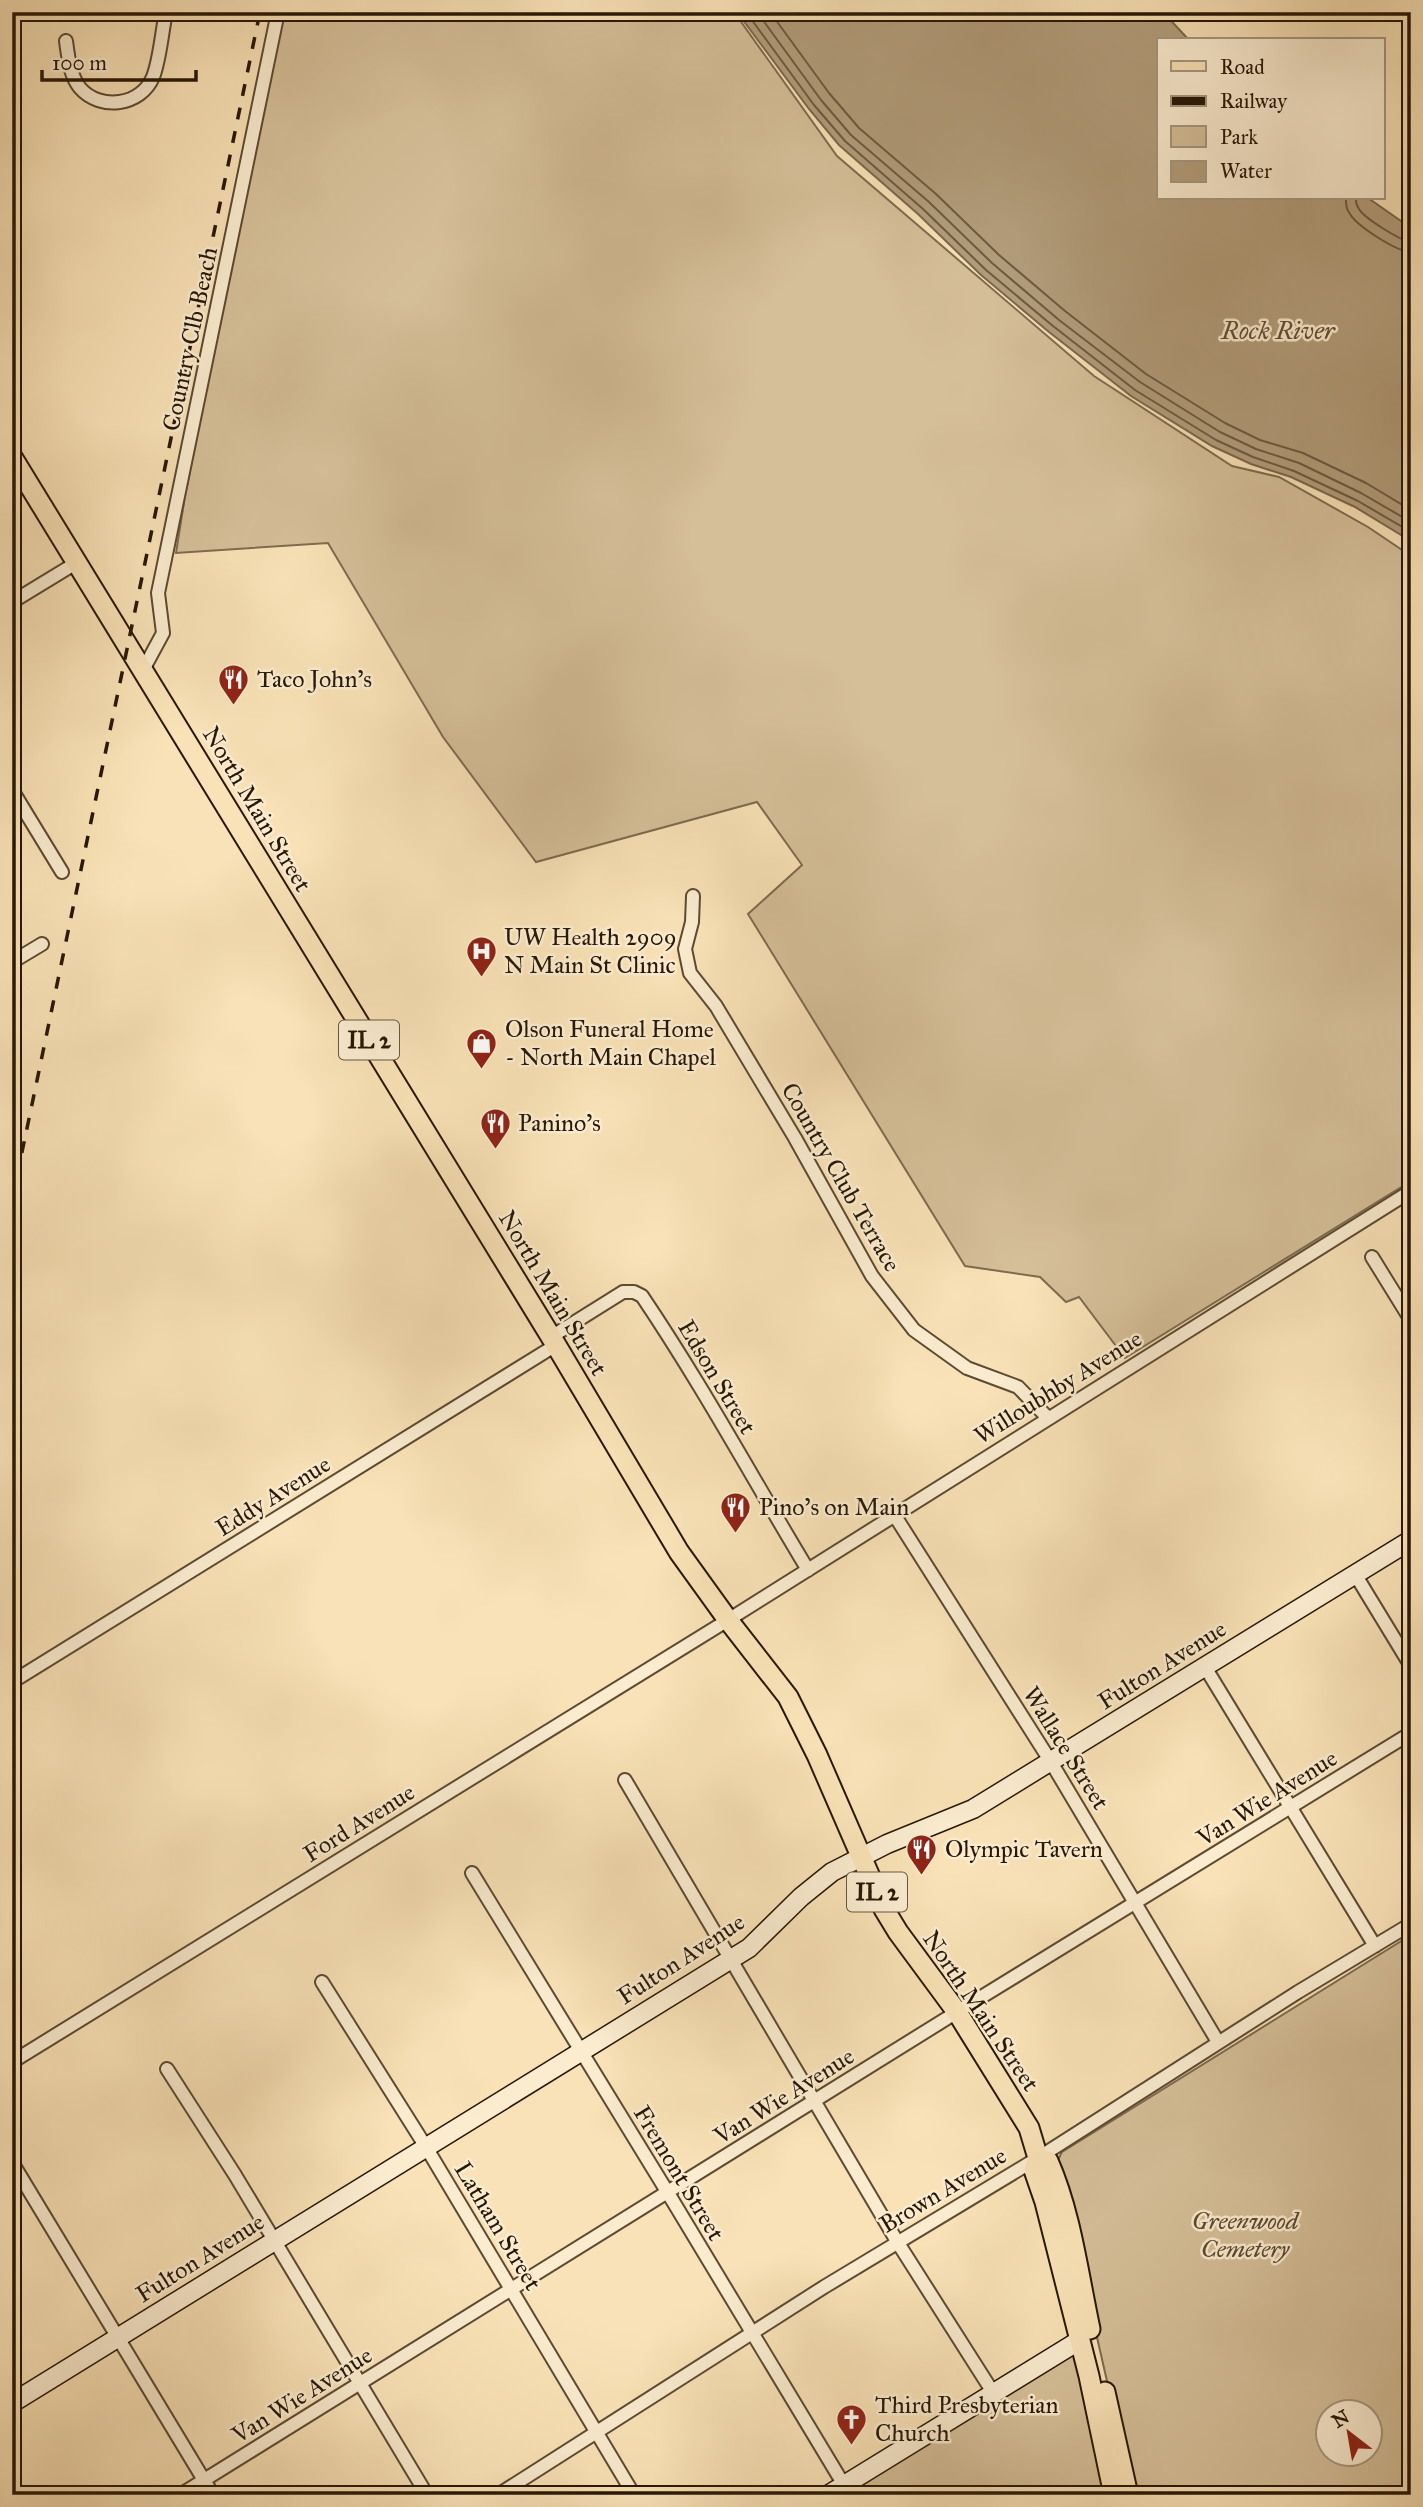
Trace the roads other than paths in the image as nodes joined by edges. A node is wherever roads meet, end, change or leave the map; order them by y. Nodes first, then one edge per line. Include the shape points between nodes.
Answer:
1 (166, 12) edge
2 (278, 12) edge
3 (66, 41) dead end
4 (12, 457) edge
5 (76, 563) junction
6 (12, 602) edge
7 (143, 670) junction
8 (12, 790) edge
9 (62, 872) dead end
10 (693, 896) dead end
11 (42, 944) dead end
12 (12, 962) edge
13 (1411, 1191) edge
14 (1372, 1257) dead end
15 (1411, 1320) edge
16 (554, 1341) junction
17 (1048, 1418) junction
18 (895, 1516) junction
19 (1411, 1540) edge
20 (808, 1570) junction
21 (1355, 1574) junction
22 (728, 1620) junction
23 (1411, 1666) edge
24 (1205, 1667) junction
25 (12, 1682) edge
26 (1411, 1733) edge
27 (1051, 1762) junction
28 (625, 1780) dead end
29 (1290, 1808) junction
30 (862, 1856) junction
31 (472, 1873) dead end
32 (1135, 1904) junction
33 (1411, 1924) edge
34 (1375, 1946) junction
35 (731, 1959) junction
36 (322, 1982) dead end
37 (957, 2012) junction
38 (1218, 2042) junction
39 (580, 2052) junction
40 (12, 2062) edge
41 (167, 2069) dead end
42 (816, 2102) junction
43 (426, 2147) junction
44 (1038, 2158) junction
45 (13, 2164) edge
46 (668, 2193) junction
47 (274, 2241) junction
48 (898, 2243) junction
49 (512, 2290) junction
50 (752, 2333) junction
51 (119, 2337) junction
52 (1080, 2340) junction
53 (360, 2384) junction
54 (994, 2394) junction
55 (12, 2403) edge
56 (595, 2432) junction
57 (204, 2480) junction
58 (847, 2490) edge
59 (180, 2495) edge
60 (213, 2495) edge
61 (427, 2495) edge
62 (498, 2495) edge
63 (634, 2495) edge
64 (828, 2495) edge
65 (1114, 2495) edge
66 (1128, 2495) edge

1 - 3 street via 153,78 137,97 103,103 88,94 74,75
2 - 7 street, Country Clb Beach via 158,593 163,633
4 - 5 main road, North Main Street / IL 2
5 - 6 street
5 - 7 main road, North Main Street / IL 2
7 - 16 main road, North Main Street / IL 2
8 - 9 street
10 - 17 street, Country Club Terrace via 685,949 690,973 716,1006 872,1276 914,1330 967,1368 1018,1387
11 - 12 street
13 - 17 street, Willoubhby Avenue
14 - 15 street
16 - 20 street, Edson Street via 623,1292 642,1296
16 - 22 main road, North Main Street / IL 2 via 679,1552
16 - 25 street, Eddy Avenue
17 - 18 street, Willoubhby Avenue
18 - 20 street, Willoubhby Avenue
18 - 27 street, Wallace Street
19 - 21 street, Fulton Avenue
20 - 22 street, Willoubhby Avenue
21 - 23 street
21 - 24 street, Fulton Avenue
22 - 30 main road, North Main Street / IL 2 via 788,1697
22 - 40 street, Ford Avenue
24 - 27 street, Fulton Avenue
24 - 29 street
26 - 29 street, Van Wie Avenue
27 - 30 street, Fulton Avenue via 973,1809
27 - 32 street, Wallace Street
28 - 35 street
29 - 32 street, Van Wie Avenue
29 - 34 street
30 - 35 street, Fulton Avenue via 822,1879 756,1942
30 - 37 main road, North Main Street / IL 2 via 890,1920
31 - 39 street, Fremont Street
32 - 37 street, Van Wie Avenue
32 - 38 street, Wallace Street
33 - 34 street, Brown Avenue
34 - 38 street, Brown Avenue
35 - 39 street, Fulton Avenue
35 - 42 street
36 - 43 street, Latham Street
37 - 42 street, Van Wie Avenue
37 - 44 main road, North Main Street / IL 2 via 1010,2094
38 - 44 street, Brown Avenue
39 - 43 street, Fulton Avenue
39 - 46 street, Fremont Street
41 - 47 street
42 - 46 street, Van Wie Avenue
42 - 48 street
43 - 47 street, Fulton Avenue
43 - 49 street, Latham Street
44 - 48 street, Brown Avenue
44 - 52 main road, North Main Street / IL 2 via 1034,2170
44 - 66 main road, North Main Street / IL 2 via 1048,2161 1066,2215
45 - 51 street
46 - 49 street, Van Wie Avenue
46 - 50 street, Fremont Street
47 - 51 street, Fulton Avenue
47 - 53 street
48 - 50 street, Brown Avenue
48 - 54 street
49 - 53 street, Van Wie Avenue
49 - 56 street, Latham Street
50 - 56 street, Brown Avenue
50 - 58 street, Fremont Street
51 - 55 street, Fulton Avenue
51 - 57 street
52 - 54 street
52 - 65 main road, North Main Street / IL 2
53 - 57 street, Van Wie Avenue
53 - 61 street
54 - 58 street
56 - 62 street, Brown Avenue
56 - 63 street, Latham Street
57 - 59 street, Van Wie Avenue
57 - 60 street
58 - 64 street

